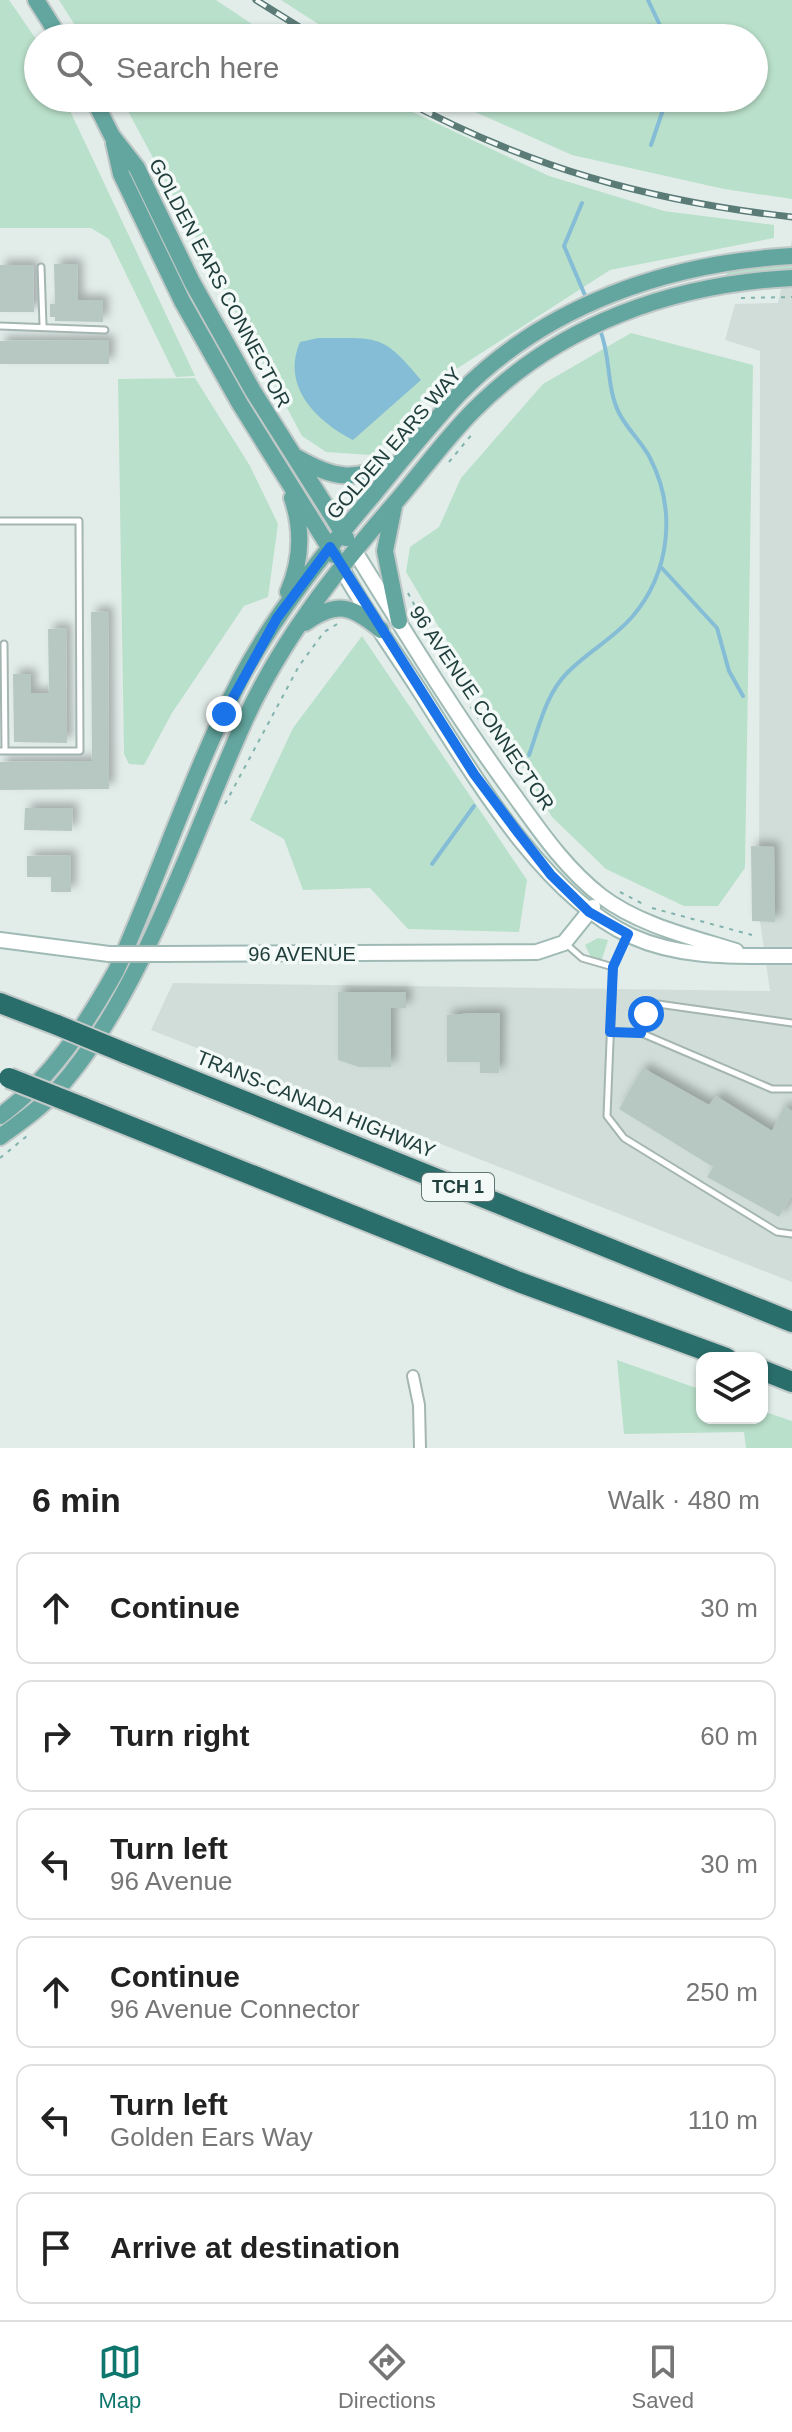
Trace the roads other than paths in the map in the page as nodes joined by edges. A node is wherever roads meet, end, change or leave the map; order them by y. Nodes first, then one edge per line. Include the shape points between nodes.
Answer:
1 (36, 0) edge
2 (51, 24) edge
3 (100, 112) edge
4 (112, 136) junction
5 (792, 256) edge
6 (41, 267) dead end
7 (792, 278) edge
8 (43, 325) junction
9 (0, 326) edge
10 (105, 330) dead end
11 (293, 455) junction
12 (399, 463) junction
13 (282, 470) junction
14 (395, 503) junction
15 (0, 521) edge
16 (342, 532) junction
17 (330, 547) junction
18 (354, 550) junction
19 (341, 567) junction
20 (277, 618) junction
21 (399, 621) junction
22 (294, 630) junction
23 (381, 630) junction
24 (4, 644) dead end
25 (2, 751) edge
26 (608, 892) junction
27 (589, 912) junction
28 (628, 934) junction
29 (0, 940) edge
30 (564, 943) junction
31 (752, 956) junction
32 (792, 956) edge
33 (613, 967) junction
34 (0, 1003) edge
35 (792, 1023) edge
36 (610, 1032) junction
37 (641, 1033) junction
38 (5, 1076) edge
39 (792, 1089) edge
40 (0, 1116) edge
41 (0, 1137) edge
42 (792, 1234) edge
43 (792, 1322) edge
44 (710, 1352) edge
45 (768, 1372) edge
46 (413, 1376) dead end
47 (792, 1382) edge
48 (420, 1448) edge

1 - 2 main road
3 - 4 main road, GOLDEN EARS CONNECTOR
4 - 11 main road, GOLDEN EARS CONNECTOR via 137,168 192,282
4 - 13 main road, GOLDEN EARS CONNECTOR via 121,174 182,301
5 - 12 main road, GOLDEN EARS WAY via 723,262 651,278 577,310 514,348 460,394
6 - 8 lane
7 - 14 main road, GOLDEN EARS WAY via 682,293 593,325 526,366 475,409
8 - 9 lane
8 - 10 lane
11 - 12 main road via 325,474 349,477
11 - 16 main road, GOLDEN EARS CONNECTOR
12 - 16 main road, GOLDEN EARS WAY
13 - 17 main road, GOLDEN EARS CONNECTOR
13 - 20 main road via 300,522 300,551
14 - 18 main road, GOLDEN EARS WAY
14 - 21 main road via 385,551
15 - 25 lane via 79,521 80,751
16 - 17 main road, GOLDEN EARS WAY
16 - 18 main road, 96 AVENUE CONNECTOR
17 - 19 main road, 96 AVENUE CONNECTOR
17 - 20 main road, GOLDEN EARS WAY
18 - 19 main road, GOLDEN EARS WAY
18 - 21 main road, 96 AVENUE CONNECTOR
19 - 22 main road, GOLDEN EARS WAY
19 - 23 main road, 96 AVENUE CONNECTOR
20 - 40 main road, GOLDEN EARS WAY via 224,714 116,971 95,1009 42,1081
21 - 26 main road, 96 AVENUE CONNECTOR via 552,847
22 - 23 main road via 319,613 339,608 358,611
22 - 41 main road, GOLDEN EARS WAY via 260,688 111,1015 56,1091
23 - 27 main road, 96 AVENUE CONNECTOR via 474,774 551,875
24 - 25 lane
26 - 27 main road
26 - 31 main road via 664,928
27 - 28 main road
27 - 30 main road
28 - 31 main road via 695,956
28 - 33 lane
29 - 30 main road, 96 AVENUE, bridge via 109,954 522,953
30 - 33 lane via 582,958
31 - 32 main road
33 - 36 lane
34 - 43 highway, TRANS-CANADA HIGHWAY / TCH 1, bridge
35 - 37 lane via 658,1004 646,1014
36 - 37 lane
36 - 42 lane via 607,1116 624,1138 777,1232
37 - 39 lane via 772,1089
38 - 44 highway, bridge via 519,1282
45 - 47 highway
46 - 48 street

